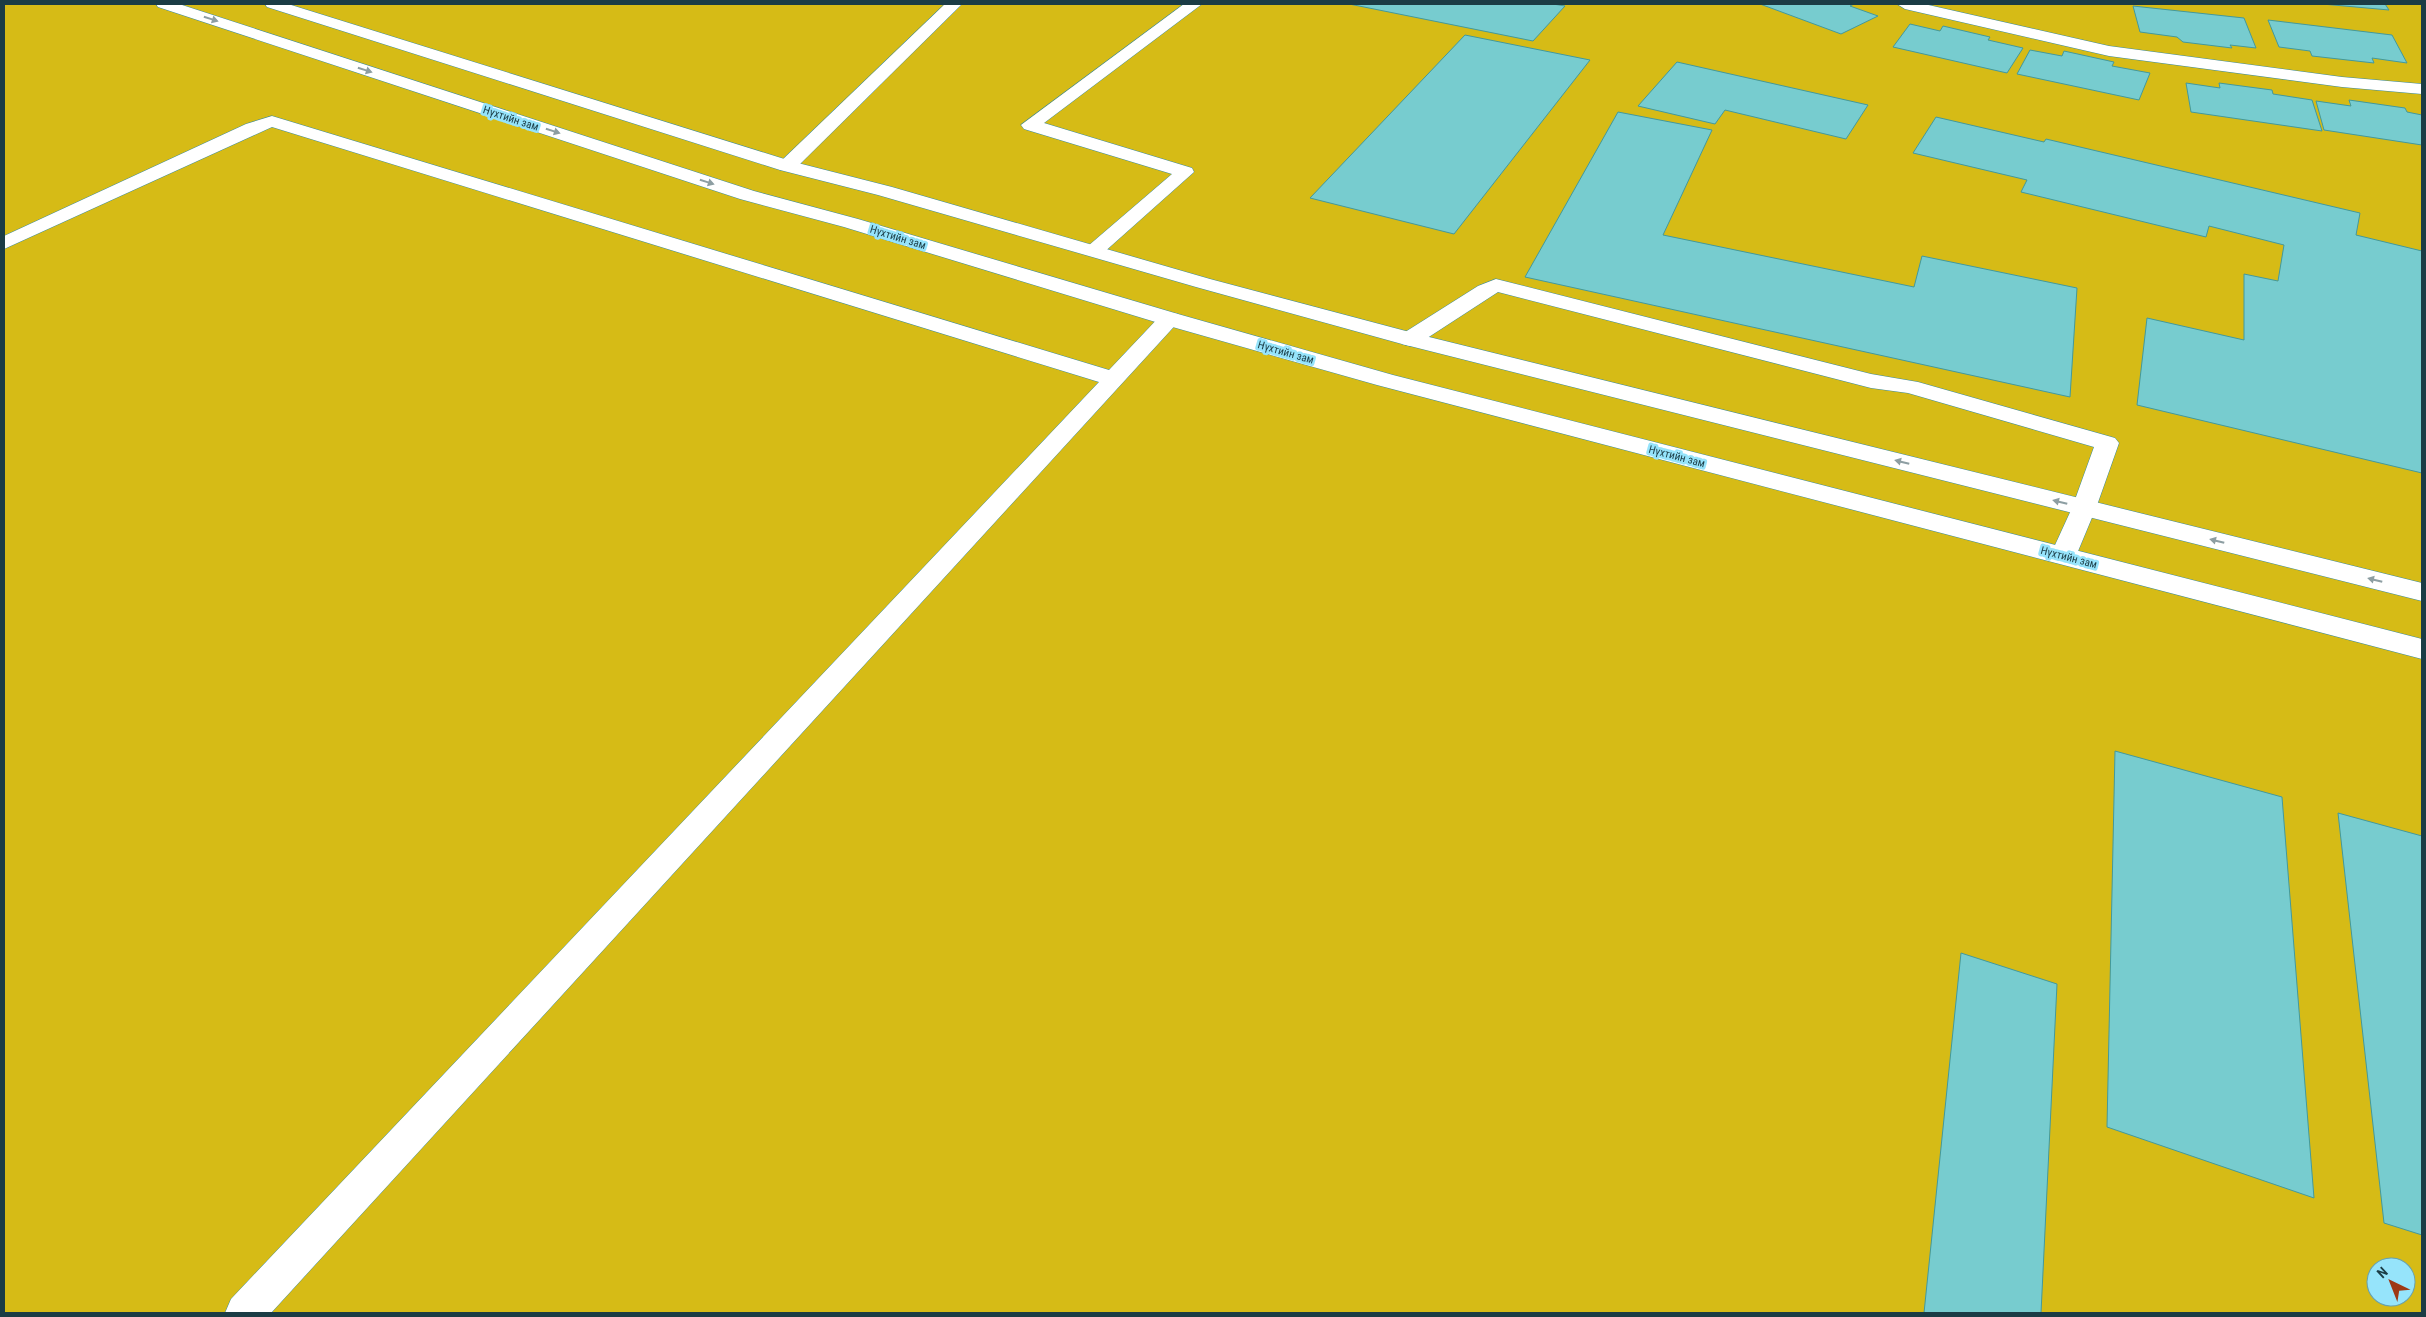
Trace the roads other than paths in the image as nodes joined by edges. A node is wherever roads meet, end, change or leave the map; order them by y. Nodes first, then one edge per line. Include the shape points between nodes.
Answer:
1 (164, 4) edge
2 (273, 4) edge
3 (954, 4) edge
4 (1194, 4) edge
5 (1905, 4) edge
6 (2422, 89) edge
7 (787, 166) junction
8 (4, 243) edge
9 (1095, 250) junction
10 (1170, 319) junction
11 (1410, 339) junction
12 (1114, 379) junction
13 (2084, 508) junction
14 (2063, 556) junction
15 (2422, 592) edge
16 (2422, 649) edge
17 (245, 1313) edge

1 -> 10 main road, Нүхтийн зам via 747,196 851,223
2 - 7 main road
3 - 7 main road
4 - 9 main road via 1030,125 1185,172
5 - 6 main road via 2109,51 2342,82
7 - 9 main road
8 - 12 main road via 272,121
9 - 11 main road
10 - 12 main road
10 - 14 main road, Нүхтийн зам via 1385,380
13 -> 11 main road
11 - 13 main road via 1484,290 1496,286 1871,381 1910,387 2107,443
12 - 17 main road
13 - 14 main road
15 -> 13 main road
14 - 16 main road, Нүхтийн зам

